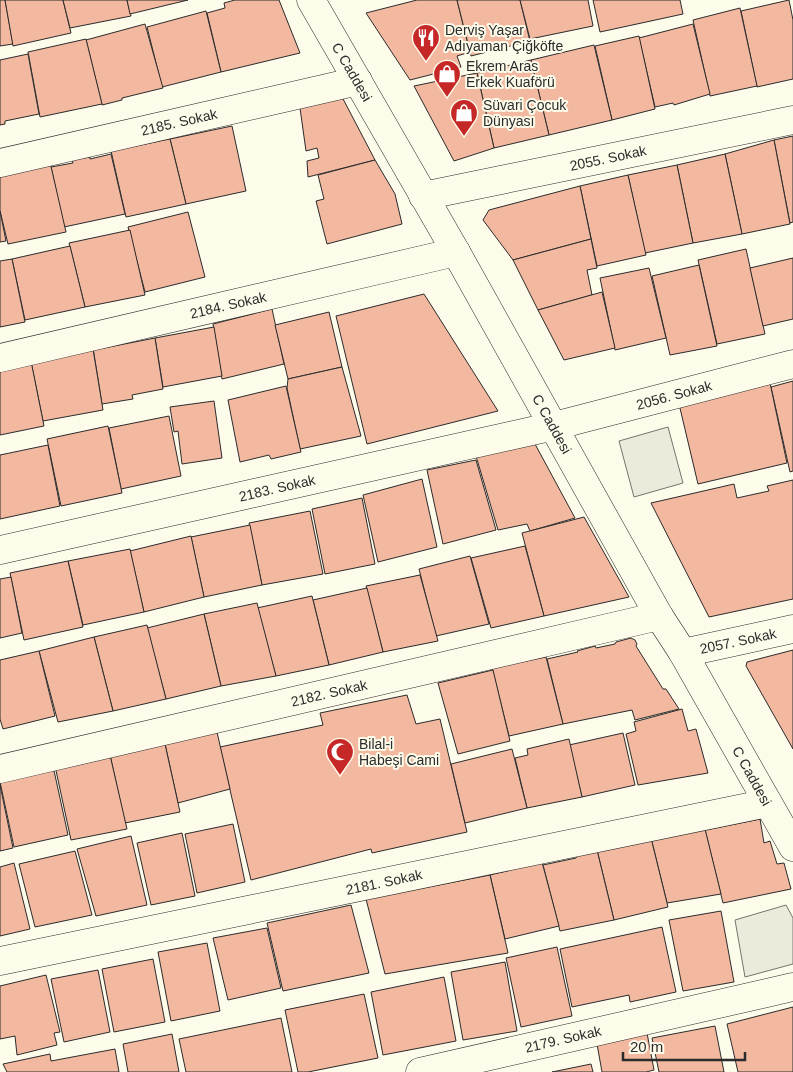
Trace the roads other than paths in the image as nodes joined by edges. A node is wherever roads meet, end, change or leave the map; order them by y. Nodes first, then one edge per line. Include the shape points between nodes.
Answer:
1 (311, 0) edge
2 (358, 81) junction
3 (793, 120) edge
4 (0, 162) edge
5 (423, 196) junction
6 (456, 252) junction
7 (0, 358) edge
8 (793, 364) edge
9 (554, 426) junction
10 (0, 550) edge
11 (659, 616) junction
12 (793, 630) edge
13 (683, 653) junction
14 (0, 769) edge
15 (768, 803) junction
16 (793, 847) edge
17 (0, 961) edge
18 (793, 987) edge
19 (420, 1072) edge

1 - 2 street, C Caddesi
2 - 4 street, 2185. Sokak
2 - 5 street, C Caddesi
3 - 5 street, 2055. Sokak
5 - 6 street, C Caddesi
6 - 7 street, 2184. Sokak
6 - 9 street, C Caddesi
8 - 9 street, 2056. Sokak
9 - 10 street, 2183. Sokak
9 - 11 street, C Caddesi
11 - 13 street, C Caddesi
11 - 14 street, 2182. Sokak
12 - 13 street, 2057. Sokak
13 - 15 street, C Caddesi
15 - 16 street, C Caddesi
15 - 17 street, 2181. Sokak
18 - 19 street, 2179. Sokak

